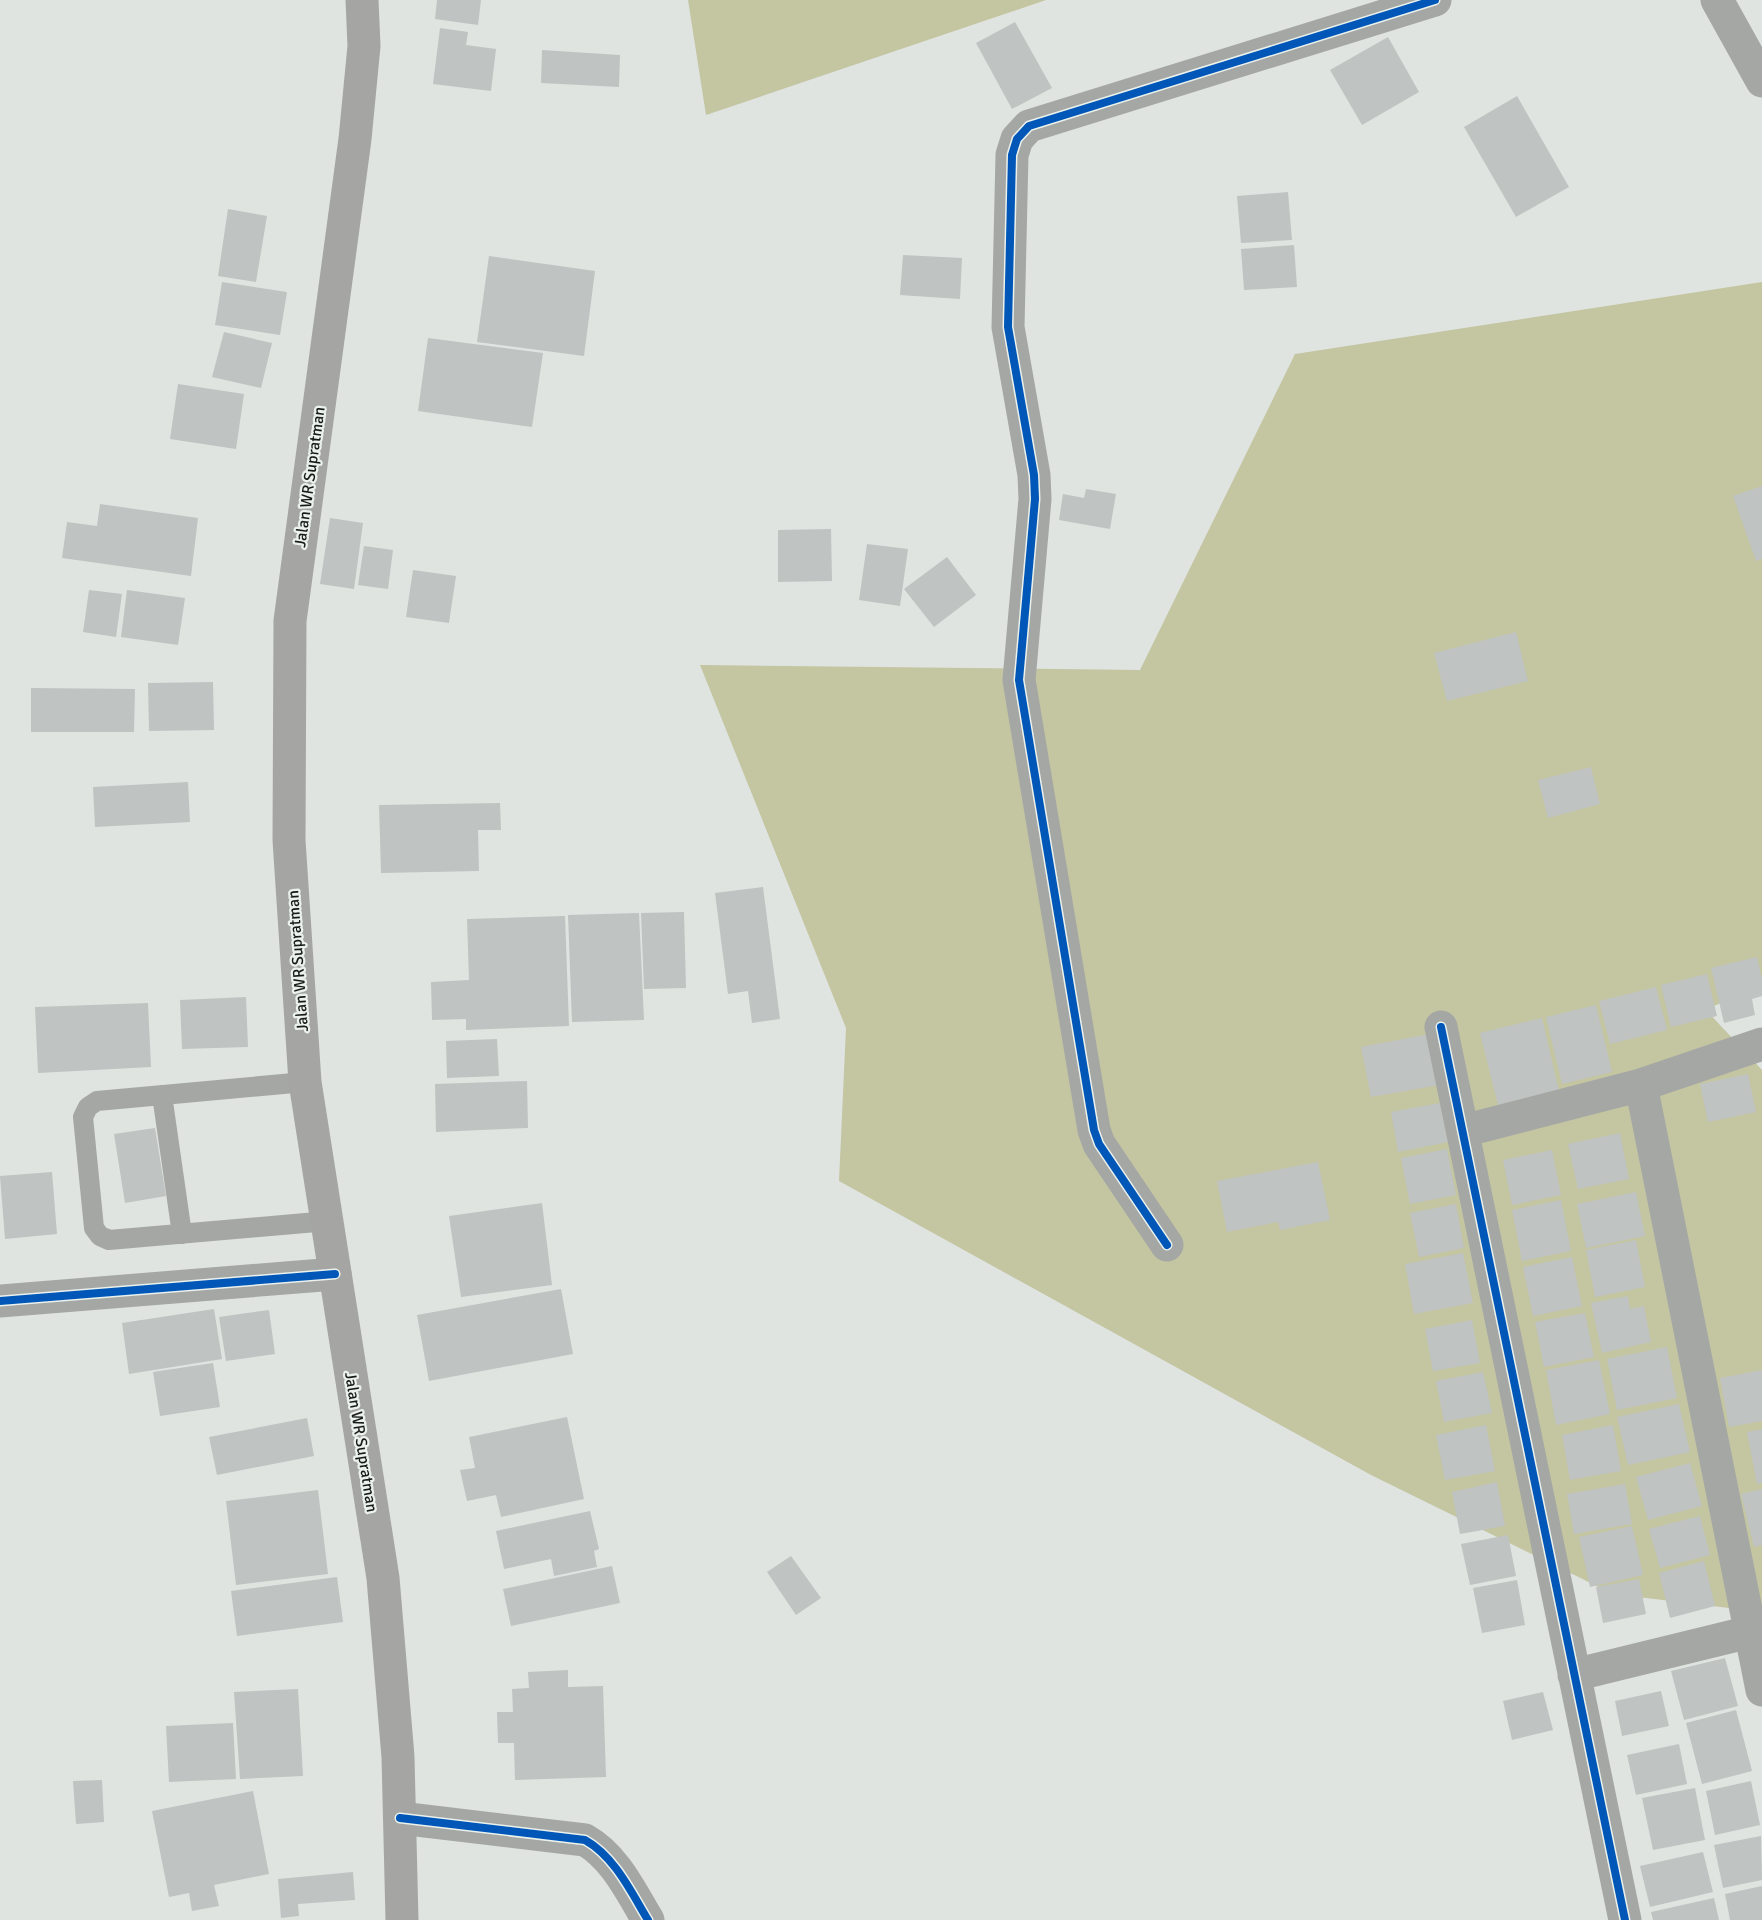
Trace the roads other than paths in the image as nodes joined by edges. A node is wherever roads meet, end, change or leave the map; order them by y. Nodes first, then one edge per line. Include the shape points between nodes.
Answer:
1 (362, 0) edge
2 (1435, 0) edge
3 (1717, 0) edge
4 (1762, 81) edge
5 (1441, 1027) dead end
6 (1761, 1048) edge
7 (305, 1082) junction
8 (1641, 1086) junction
9 (162, 1095) junction
10 (1463, 1131) junction
11 (328, 1221) junction
12 (182, 1234) junction
13 (1167, 1245) dead end
14 (335, 1274) junction
15 (0, 1301) edge
16 (1756, 1631) edge
17 (1574, 1675) junction
18 (1762, 1690) edge
19 (400, 1818) junction
20 (402, 1920) edge
21 (648, 1920) edge
22 (1625, 1920) edge

1 - 7 highway, Jalan WR Supratman via 364,46 355,139 290,621 289,840
2 - 13 street via 1029,126 1017,139 1012,155 1008,327 1035,499 1019,680 1094,1130 1099,1144
3 - 4 street
5 - 10 street
6 - 8 street
7 - 9 lane
7 - 11 highway, Jalan WR Supratman
8 - 10 street
8 - 16 street
9 - 12 lane
9 - 12 lane via 97,1101 88,1107 83,1117 94,1228 109,1240
10 - 17 street
11 - 12 lane
11 - 14 highway, Jalan WR Supratman
14 - 15 street
14 - 19 highway, Jalan WR Supratman via 383,1578
16 - 17 street
16 - 18 street
17 - 22 street
19 - 20 highway, Jalan WR Supratman
19 - 21 street via 585,1840 610,1860

